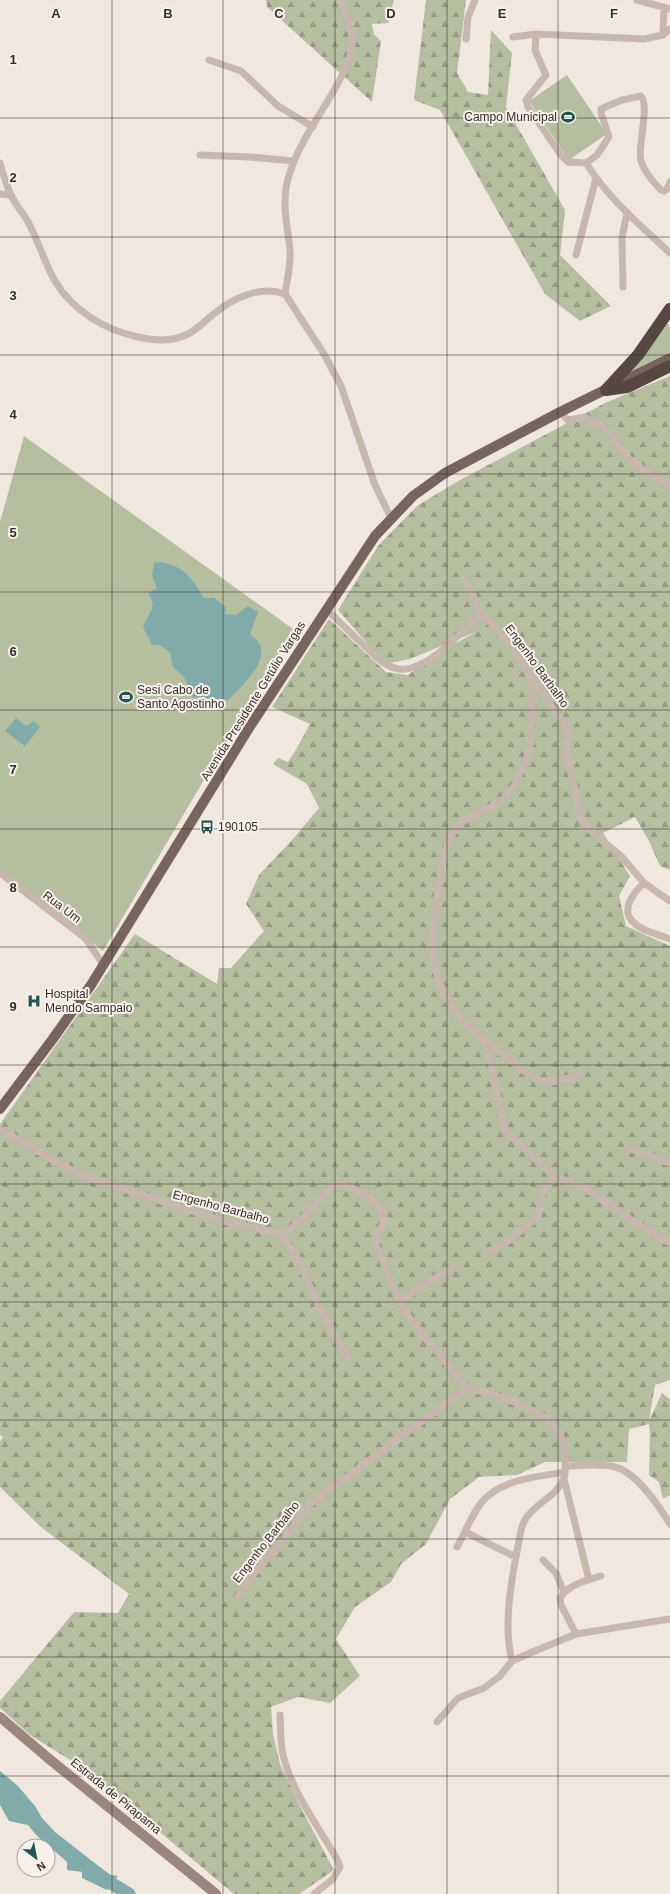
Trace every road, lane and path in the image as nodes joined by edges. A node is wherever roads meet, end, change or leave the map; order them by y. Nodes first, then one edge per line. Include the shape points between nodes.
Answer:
1 (341, 0) edge
2 (475, 0) edge
3 (637, 0) edge
4 (667, 8) edge
5 (670, 29) edge
6 (536, 34) junction
7 (663, 35) junction
8 (513, 37) dead end
9 (466, 39) dead end
10 (209, 60) dead end
11 (313, 127) junction
12 (200, 156) dead end
13 (294, 161) junction
14 (0, 163) edge
15 (586, 163) junction
16 (2, 176) edge
17 (596, 178) junction
18 (670, 182) edge
19 (0, 194) edge
20 (11, 195) junction
21 (627, 212) junction
22 (670, 253) edge
23 (576, 255) dead end
24 (623, 287) dead end
25 (284, 294) junction
26 (670, 313) edge
27 (670, 358) edge
28 (670, 366) edge
29 (606, 390) junction
30 (560, 412) junction
31 (670, 487) edge
32 (391, 518) junction
33 (465, 580) dead end
34 (326, 609) junction
35 (482, 612) junction
36 (532, 680) junction
37 (0, 873) edge
38 (644, 883) junction
39 (670, 901) edge
40 (670, 938) edge
41 (104, 966) junction
42 (483, 1040) junction
43 (581, 1076) dead end
44 (0, 1109) edge
45 (0, 1129) edge
46 (627, 1147) dead end
47 (670, 1163) edge
48 (556, 1177) junction
49 (281, 1234) junction
50 (670, 1243) edge
51 (485, 1254) dead end
52 (455, 1267) dead end
53 (400, 1302) junction
54 (348, 1359) dead end
55 (467, 1388) junction
56 (565, 1472) junction
57 (670, 1524) edge
58 (465, 1532) junction
59 (457, 1547) dead end
60 (516, 1557) junction
61 (542, 1560) dead end
62 (601, 1576) dead end
63 (589, 1580) junction
64 (564, 1592) junction
65 (238, 1596) dead end
66 (670, 1619) edge
67 (576, 1634) junction
68 (512, 1661) junction
69 (280, 1715) dead end
70 (0, 1717) edge
71 (437, 1722) dead end
72 (216, 1894) edge
73 (314, 1894) edge

1 - 11 street via 350,27 351,54 340,80
2 - 9 street via 468,17
3 - 4 street
4 - 7 street
5 - 7 street
6 - 7 street via 644,39
6 - 8 street
6 - 15 street via 535,50 546,76 527,96 526,102 561,155 568,162
10 - 11 street via 241,71 278,106
11 - 13 street
12 - 13 street
13 - 25 street via 284,204 290,252
14 - 16 street
15 - 17 street
15 - 18 street via 597,155 609,137 601,114 602,108 640,96 643,98 641,161 662,191 666,190
16 - 20 street
17 - 21 street
17 - 23 street
19 - 20 street
20 - 25 street via 27,221 55,280 66,296 92,319 120,332 150,339 170,339 195,330 215,312 238,299 269,290
21 - 22 street
21 - 24 street via 622,238
25 - 32 street via 324,354 341,386 375,484
26 - 29 highway via 638,355
27 - 29 main road, Avenida Presidente Getúlio Vargas
28 - 29 highway via 627,387
29 - 30 main road, Avenida Presidente Getúlio Vargas
30 - 31 street via 568,420 585,417 600,425 632,462
30 - 32 main road, Avenida Presidente Getúlio Vargas via 444,473 413,496
32 - 34 main road, Avenida Presidente Getúlio Vargas via 375,536
33 - 35 street, Engenho Barbalho
34 - 35 street via 385,664 398,669 416,666 440,651 465,631
34 - 41 main road, Avenida Presidente Getúlio Vargas via 249,728
35 - 36 street, Engenho Barbalho via 514,649
36 - 38 street, Engenho Barbalho via 565,723 566,753 582,821 590,832 621,856
36 - 42 street via 532,722 527,757 513,788 504,799 465,820 456,828 446,848 436,902 433,953 437,975 453,1009
37 - 41 street, Rua Um via 80,934
38 - 39 street, Engenho Barbalho
38 - 40 street via 628,905 628,917 642,929
41 - 44 main road, Avenida Presidente Getúlio Vargas
42 - 43 street via 539,1081
42 - 48 street via 490,1054 504,1128
45 - 49 street, Engenho Barbalho via 65,1167 90,1178 223,1221
46 - 47 street
48 - 50 street via 582,1186
48 - 51 street via 543,1190 538,1217 508,1241
49 - 53 street, Engenho Barbalho via 295,1227 330,1188 337,1184 348,1185 381,1208 384,1220 376,1237 376,1246
49 - 54 street via 298,1259 318,1305
52 - 53 street via 424,1284
53 - 55 street, Engenho Barbalho via 408,1316
55 - 56 street via 486,1392 539,1412 552,1423 562,1437 566,1449
55 - 65 street, Engenho Barbalho via 309,1505 282,1542 258,1567
56 - 57 street via 615,1467 637,1481
56 - 58 street via 500,1487 480,1504
56 - 60 street via 552,1496 525,1519
56 - 63 street
58 - 59 street
58 - 60 street
60 - 68 street via 508,1622 508,1644
61 - 64 street via 556,1573
62 - 63 street
63 - 64 street
64 - 67 street via 560,1598 561,1605
66 - 67 street
67 - 68 street
68 - 71 street via 500,1676 484,1688 458,1698
69 - 73 street via 283,1754 289,1772 340,1867 333,1878
70 - 72 main road, Estrada de Pirapama

